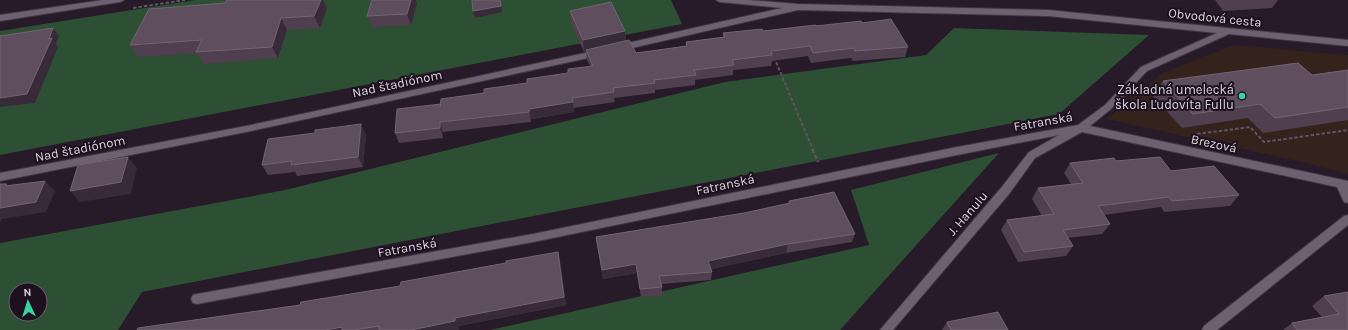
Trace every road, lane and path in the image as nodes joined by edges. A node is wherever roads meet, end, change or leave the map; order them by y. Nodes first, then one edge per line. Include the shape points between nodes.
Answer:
1 (120, 0) edge
2 (720, 0) edge
3 (798, 7) junction
4 (0, 18) edge
5 (1228, 31) junction
6 (1348, 43) edge
7 (773, 53) edge
8 (1081, 128) junction
9 (1348, 130) edge
10 (1197, 134) dead end
11 (0, 177) edge
12 (825, 178) junction
13 (1345, 184) edge
14 (1348, 200) edge
15 (1348, 219) edge
16 (198, 299) dead end
17 (886, 330) edge
18 (1208, 330) edge

1 - 4 street
2 - 3 street, Obvodová cesta
3 - 5 street, Obvodová cesta via 1048,13
3 - 11 street, Nad štadiónom via 546,65 251,128
5 - 6 street, Obvodová cesta
5 - 8 street, Fatranská via 1144,69 1108,107
7 - 12 path
8 - 12 street, Fatranská
8 - 13 street, Brezová
8 - 17 street, J. Hanulu via 1032,155 1005,191
9 - 10 path via 1264,142 1250,127
12 - 16 street, Fatranská via 525,240
13 - 14 street, Brezová
15 - 18 street

